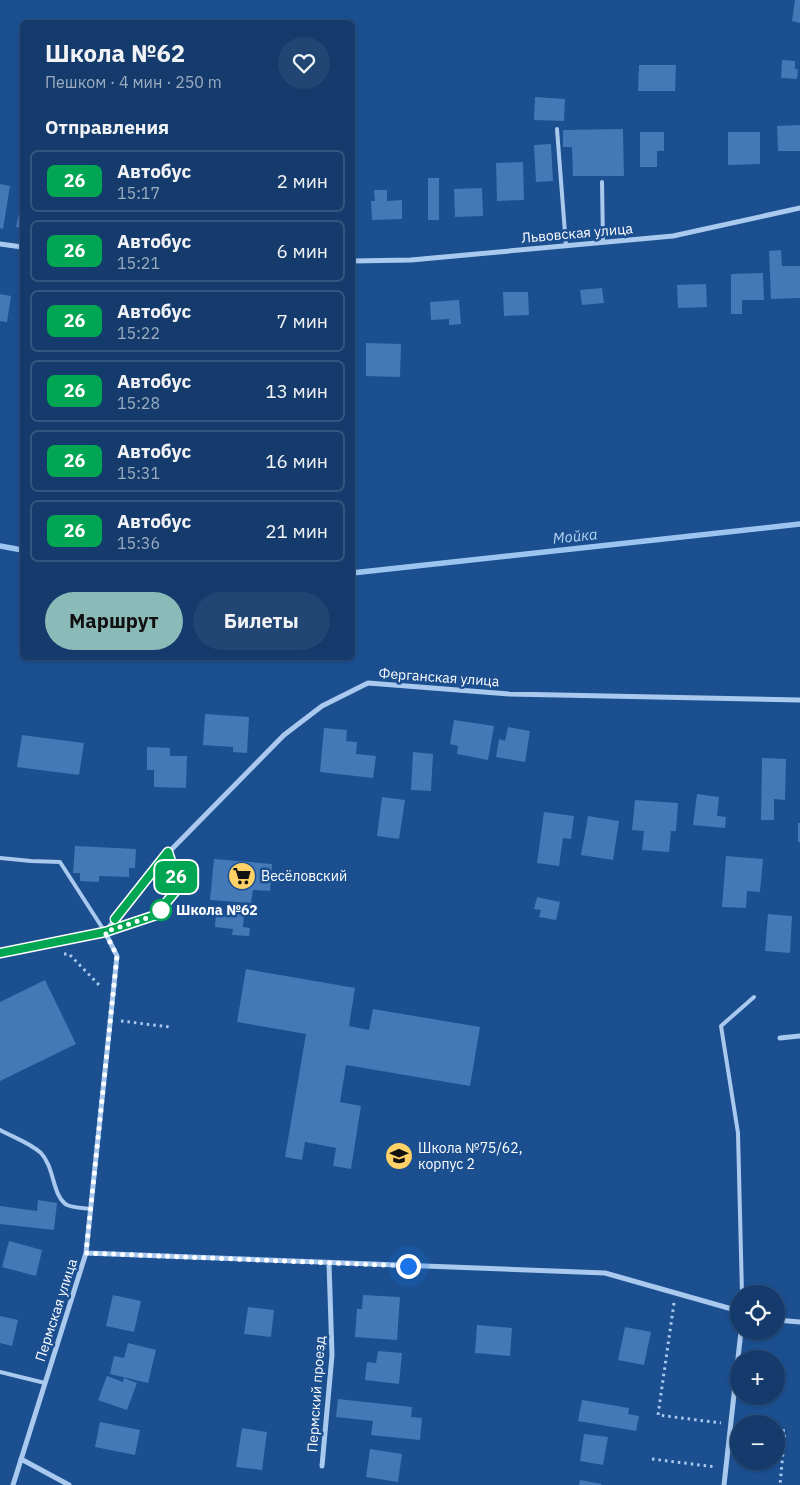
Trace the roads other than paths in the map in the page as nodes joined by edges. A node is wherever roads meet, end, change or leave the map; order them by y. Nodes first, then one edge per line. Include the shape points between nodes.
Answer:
1 (557, 129) dead end
2 (602, 182) dead end
3 (800, 208) edge
4 (603, 242) junction
5 (0, 244) edge
6 (20, 246) edge
7 (566, 246) junction
8 (355, 261) edge
9 (800, 700) edge
10 (168, 852) junction
11 (0, 858) edge
12 (105, 932) junction
13 (0, 953) edge
14 (754, 997) dead end
15 (800, 1036) edge
16 (780, 1038) dead end
17 (0, 1130) edge
18 (90, 1209) junction
19 (86, 1253) junction
20 (329, 1263) junction
21 (742, 1285) edge
22 (730, 1308) edge
23 (785, 1321) edge
24 (800, 1322) edge
25 (740, 1340) edge
26 (0, 1372) edge
27 (45, 1383) junction
28 (21, 1459) junction
29 (322, 1466) dead end
30 (13, 1485) edge
31 (69, 1485) edge
32 (724, 1485) edge

1 - 7 lane
2 - 4 lane
3 - 4 street, Львовская улица via 673,236
4 - 7 street, Львовская улица
5 - 6 street
7 - 8 street, Львовская улица via 411,260
9 - 10 street, Ферганская улица via 509,694 368,683 322,706 284,736
10 - 12 street, Ферганская улица
10 - 12 lane via 179,887 156,915
11 - 12 lane via 60,862
12 - 13 street
12 - 18 street, Пермская улица via 117,956
14 - 21 lane via 721,1026 738,1133
15 - 16 street
17 - 18 lane via 41,1154 51,1170 58,1194 66,1204
18 - 19 street, Пермская улица
19 - 20 street
19 - 27 street, Пермская улица
20 - 22 street via 605,1273
20 - 29 street, Пермский проезд via 332,1355
23 - 24 street
25 - 32 street
26 - 27 lane
27 - 28 street, Пермская улица
28 - 30 street, Пермская улица
28 - 31 street

